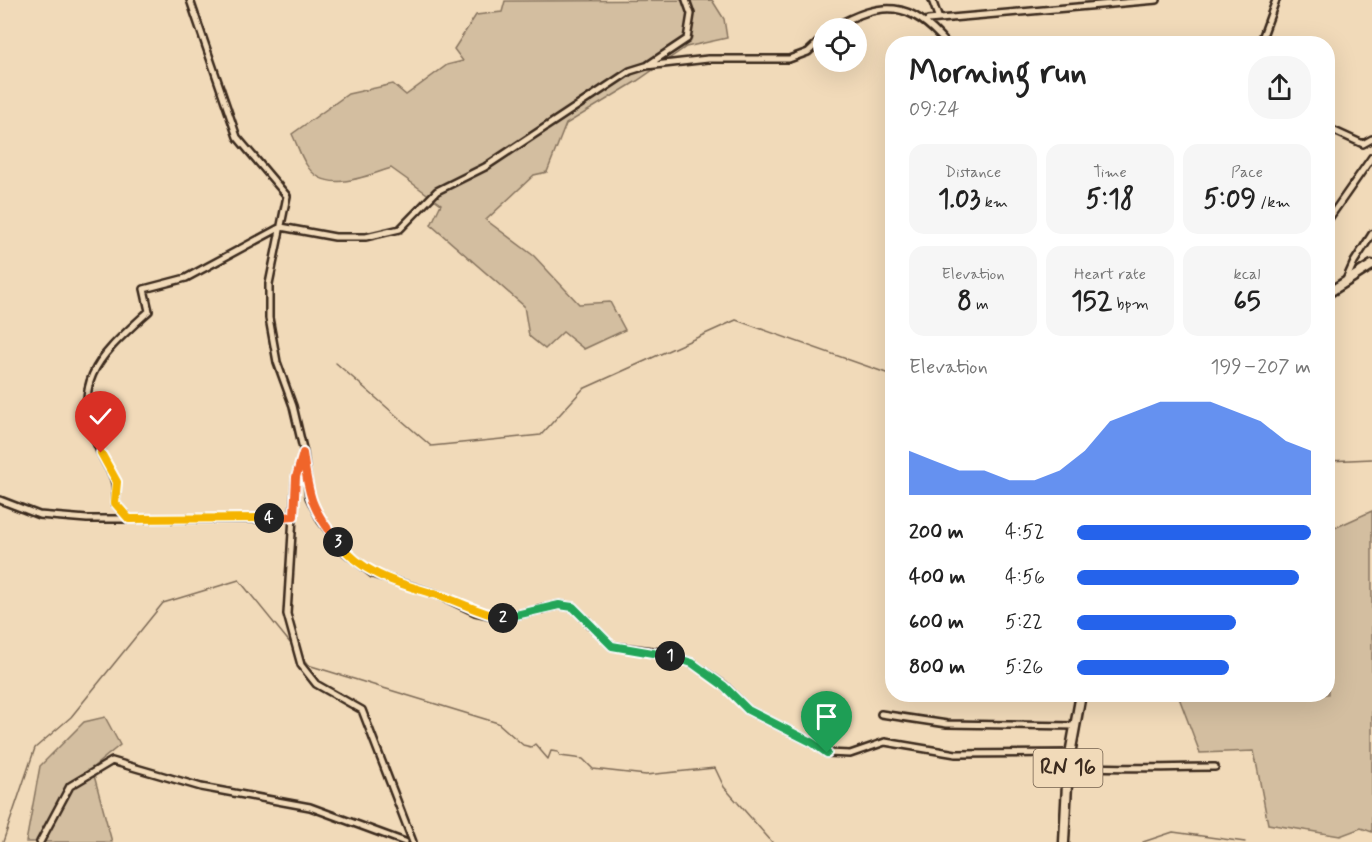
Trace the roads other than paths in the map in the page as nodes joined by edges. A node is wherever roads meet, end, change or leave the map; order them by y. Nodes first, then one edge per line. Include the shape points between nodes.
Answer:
1 (190, 0) edge
2 (686, 0) edge
3 (932, 0) edge
4 (1157, 0) edge
5 (1276, 0) edge
6 (849, 18) edge
7 (939, 19) junction
8 (928, 20) junction
9 (941, 36) edge
10 (1263, 36) edge
11 (813, 47) edge
12 (646, 66) junction
13 (1335, 131) edge
14 (1372, 139) edge
15 (1372, 157) edge
16 (1335, 210) edge
17 (281, 226) junction
18 (1372, 234) edge
19 (1372, 265) edge
20 (1344, 284) junction
21 (1335, 289) edge
22 (303, 453) junction
23 (0, 500) edge
24 (294, 516) junction
25 (129, 519) junction
26 (1080, 702) edge
27 (881, 714) dead end
28 (1076, 726) junction
29 (1071, 753) junction
30 (1068, 765) junction
31 (1215, 767) dead end
32 (40, 842) edge
33 (405, 842) edge
34 (413, 842) edge
35 (1064, 842) edge

1 - 17 street via 237,137 287,196
2 - 12 street via 691,14 687,39
3 - 7 street
4 - 7 street
5 - 10 street
6 - 8 street via 883,6 905,6
7 - 8 street
8 - 9 street
11 - 12 street via 789,59 708,59
12 - 17 street via 611,82 485,167 436,192 400,230 366,237 335,237
13 - 14 street via 1363,144
15 - 16 street
17 - 22 street via 269,284 269,318
17 - 25 street via 186,278 144,289 149,311 94,367 86,398 90,424 117,482 115,503
18 - 20 street
19 - 20 main road
20 - 21 main road
22 - 24 street via 296,477
22 - 29 street via 309,497 321,521 345,552 373,574 438,595 475,612 504,618 559,605 573,607 612,646 660,652 692,663 748,710 827,753 850,754 885,742 956,754
23 - 25 street via 39,514
24 - 25 street
24 - 34 street via 286,614 301,665 316,684 362,710
26 - 28 main road, RN 16
27 - 28 street via 947,724
28 - 29 main road, RN 16
29 - 30 main road, RN 16
30 - 31 street via 1106,769
30 - 35 main road, RN 16
32 - 33 street via 70,786 112,761 201,788 310,807

